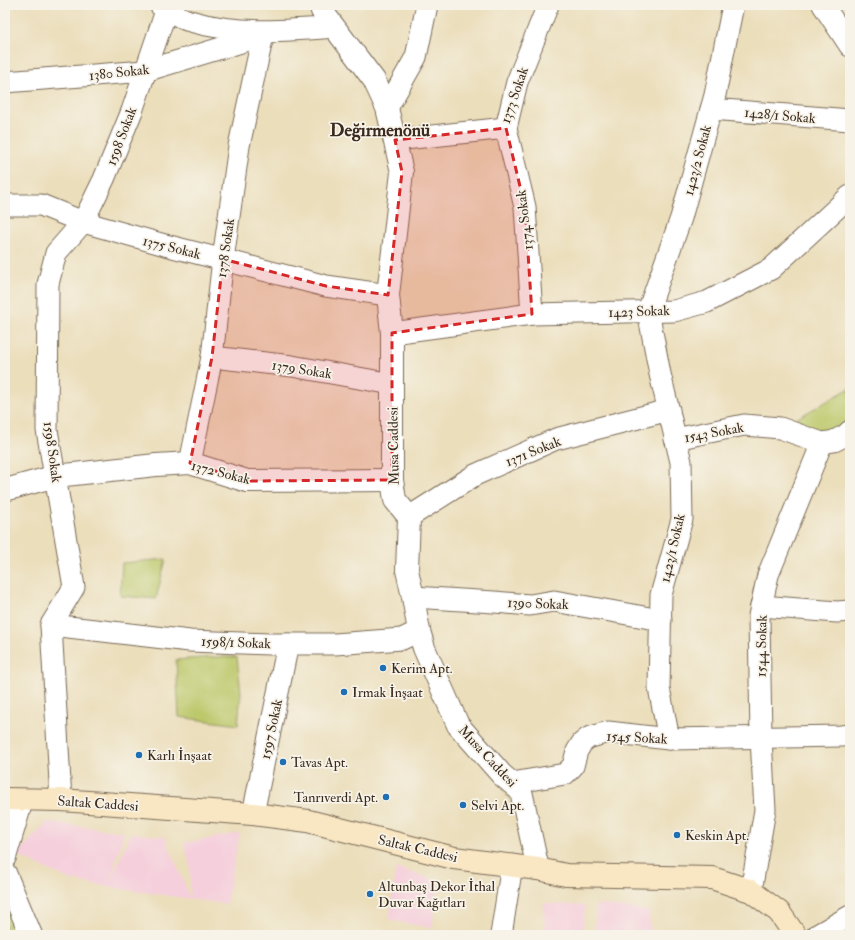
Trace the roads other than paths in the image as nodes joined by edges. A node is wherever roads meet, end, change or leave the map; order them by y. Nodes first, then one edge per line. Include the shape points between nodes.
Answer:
1 (321, 5) edge
2 (427, 5) edge
3 (548, 5) edge
4 (733, 5) edge
5 (823, 5) edge
6 (164, 6) edge
7 (334, 27) junction
8 (270, 33) junction
9 (850, 46) edge
10 (145, 71) junction
11 (5, 82) edge
12 (388, 108) junction
13 (711, 110) junction
14 (850, 120) edge
15 (506, 128) junction
16 (395, 140) junction
17 (850, 196) edge
18 (5, 205) edge
19 (83, 222) junction
20 (223, 260) junction
21 (388, 295) junction
22 (648, 311) junction
23 (532, 314) junction
24 (392, 333) junction
25 (212, 357) junction
26 (392, 384) junction
27 (669, 410) junction
28 (675, 439) junction
29 (839, 441) edge
30 (190, 463) junction
31 (56, 476) junction
32 (392, 480) junction
33 (5, 490) edge
34 (408, 516) junction
35 (413, 597) junction
36 (761, 606) junction
37 (850, 611) edge
38 (660, 620) junction
39 (51, 625) junction
40 (419, 631) junction
41 (288, 644) junction
42 (850, 735) edge
43 (761, 738) junction
44 (670, 739) junction
45 (512, 783) junction
46 (14, 800) edge
47 (61, 800) junction
48 (253, 814) junction
49 (5, 857) edge
50 (512, 865) junction
51 (538, 869) junction
52 (5, 873) edge
53 (751, 891) junction
54 (850, 916) edge
55 (31, 935) edge
56 (501, 935) edge
57 (795, 935) edge
58 (817, 935) edge

1 - 7 street, Musa Caddesi via 322,11
2 - 12 street via 416,57
3 - 15 street, 1373 Sokak via 517,82
4 - 13 street, 1423/2 Sokak
5 - 9 street
6 - 8 street, 1380 Sokak via 188,21 218,28
6 - 10 street, 1598 Sokak
7 - 8 street, 1380 Sokak
7 - 12 street, Musa Caddesi via 374,80
8 - 10 street, 1380 Sokak
8 - 20 street, 1378 Sokak via 239,146
10 - 11 street, 1380 Sokak
10 - 19 street, 1598 Sokak via 132,111
12 - 16 street, Musa Caddesi
13 - 14 street, 1428/1 Sokak
13 - 22 street, 1423/2 Sokak via 681,218
15 - 16 street, 1373 Sokak
15 - 23 street, 1374 Sokak via 525,207
16 - 21 street, Musa Caddesi via 402,172
17 - 22 street, 1423 Sokak via 771,269 707,302 674,311
18 - 19 street, 1375 Sokak via 40,205
19 - 20 street, 1375 Sokak
19 - 31 street, 1598 Sokak via 56,253 48,284 47,430
20 - 21 street, 1375 Sokak via 326,286
20 - 25 street, 1378 Sokak
21 - 24 street, Musa Caddesi
22 - 23 street, 1423 Sokak
22 - 27 street, 1423/1 Sokak
23 - 24 street, 1423 Sokak
24 - 26 street, Musa Caddesi
25 - 26 street, 1379 Sokak via 292,366
25 - 30 street, 1378 Sokak
26 - 32 street, Musa Caddesi
27 - 28 street, 1423/1 Sokak
27 - 34 street, 1371 Sokak via 556,440 475,475
28 - 29 street, 1543 Sokak via 744,425 780,428
28 - 38 street, 1423/1 Sokak via 681,462 682,519 661,595
29 - 36 street, 1544 Sokak via 768,575
30 - 31 street, 1372 Sokak
30 - 32 street, 1372 Sokak via 248,481
31 - 33 street, 1372 Sokak
31 - 39 street, 1598 Sokak via 74,587
32 - 34 street, Musa Caddesi via 395,500
34 - 35 street, Musa Caddesi via 407,570
35 - 38 street, 1390 Sokak via 530,605 554,601
35 - 40 street, Musa Caddesi
36 - 37 street
36 - 43 street, 1544 Sokak
38 - 44 street, 1423/1 Sokak via 659,688
39 - 41 street, 1598/1 Sokak via 190,640
39 - 47 street
40 - 41 street, 1598/1 Sokak via 402,639 335,644
40 - 45 street, Musa Caddesi via 458,725
41 - 48 street, 1597 Sokak
42 - 43 street, 1545 Sokak
43 - 44 street, 1545 Sokak
43 - 53 street, 1544 Sokak via 765,810
44 - 45 street, 1545 Sokak via 608,732 588,738 582,743 573,766 565,774
45 - 51 street, Musa Caddesi via 521,791
46 - 47 main road, Saltak Caddesi
46 - 49 street
47 - 48 main road, Saltak Caddesi
48 - 50 main road, Saltak Caddesi via 308,821 454,858
50 - 51 main road, Saltak Caddesi
50 - 56 street
51 - 53 main road, Saltak Caddesi via 566,875 712,878
52 - 55 street
53 - 57 main road, Saltak Caddesi via 779,912
54 - 58 street

